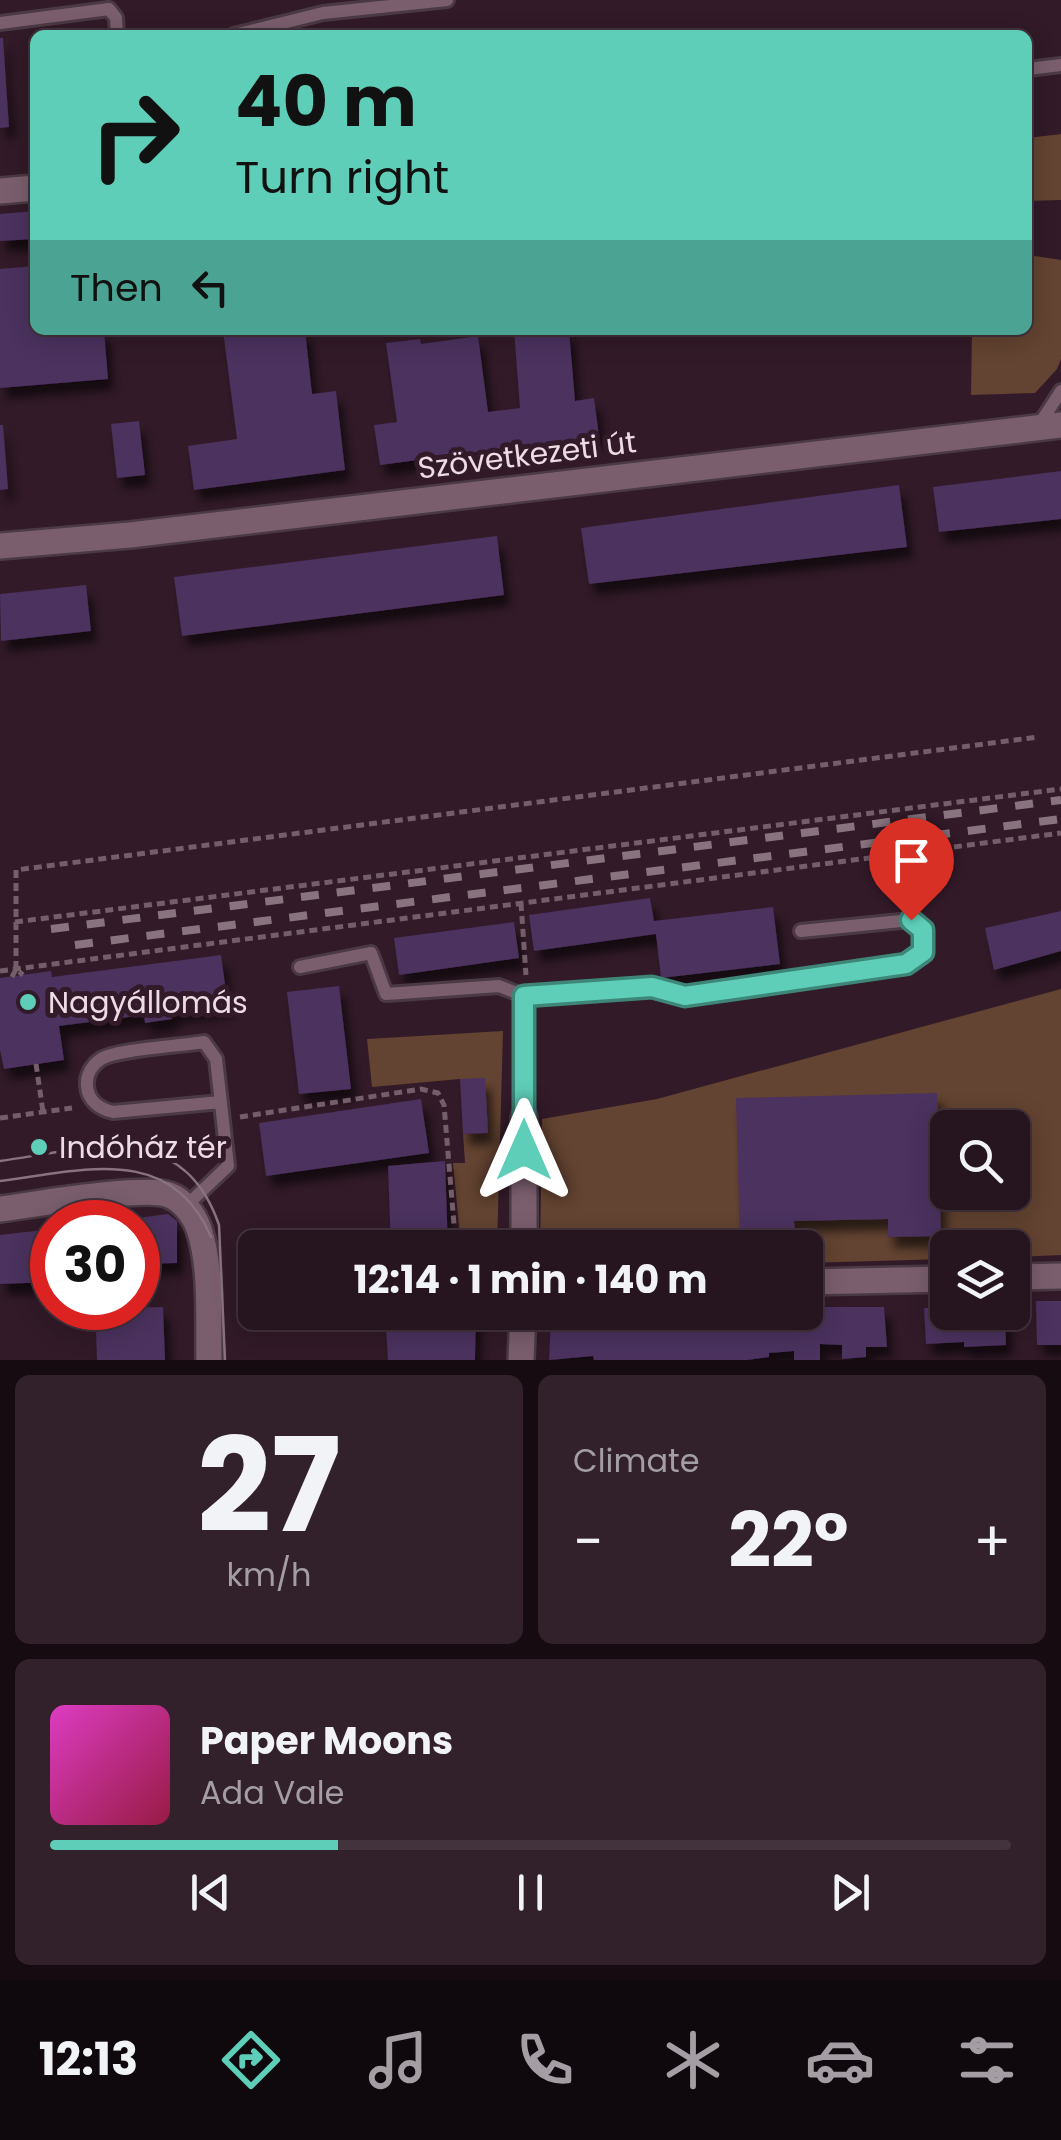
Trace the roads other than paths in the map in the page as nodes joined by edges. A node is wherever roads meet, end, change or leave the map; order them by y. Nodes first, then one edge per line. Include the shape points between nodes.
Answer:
1 (448, 0) edge
2 (0, 23) edge
3 (117, 30) edge
4 (253, 30) edge
5 (1061, 66) edge
6 (1032, 69) edge
7 (30, 188) edge
8 (0, 190) edge
9 (1061, 390) edge
10 (1049, 426) edge
11 (0, 546) edge
12 (802, 932) dead end
13 (300, 967) dead end
14 (524, 996) junction
15 (220, 1102) junction
16 (524, 1117) joint
17 (186, 1206) junction
18 (0, 1209) edge
19 (524, 1230) edge
20 (1061, 1276) edge
21 (1030, 1277) edge
22 (930, 1279) edge
23 (823, 1282) edge
24 (522, 1330) edge
25 (210, 1360) edge
26 (521, 1360) edge

1 - 4 lane via 323,12
2 - 3 lane via 110,9
5 - 6 lane
7 - 8 street
9 - 10 lane
10 - 11 street, Szövetkezeti út
12 - 14 lane via 911,920 923,930 923,952 906,964 685,996 652,987
13 - 14 lane via 371,954 386,994 499,986
14 - 16 lane
15 - 15 lane via 216,1059 204,1042 106,1056 88,1076 89,1096 113,1112
15 - 17 lane via 228,1166
16 - 19 street
17 - 18 street via 160,1192
17 - 25 street via 205,1260
20 - 21 street
22 - 23 street
24 - 26 street

